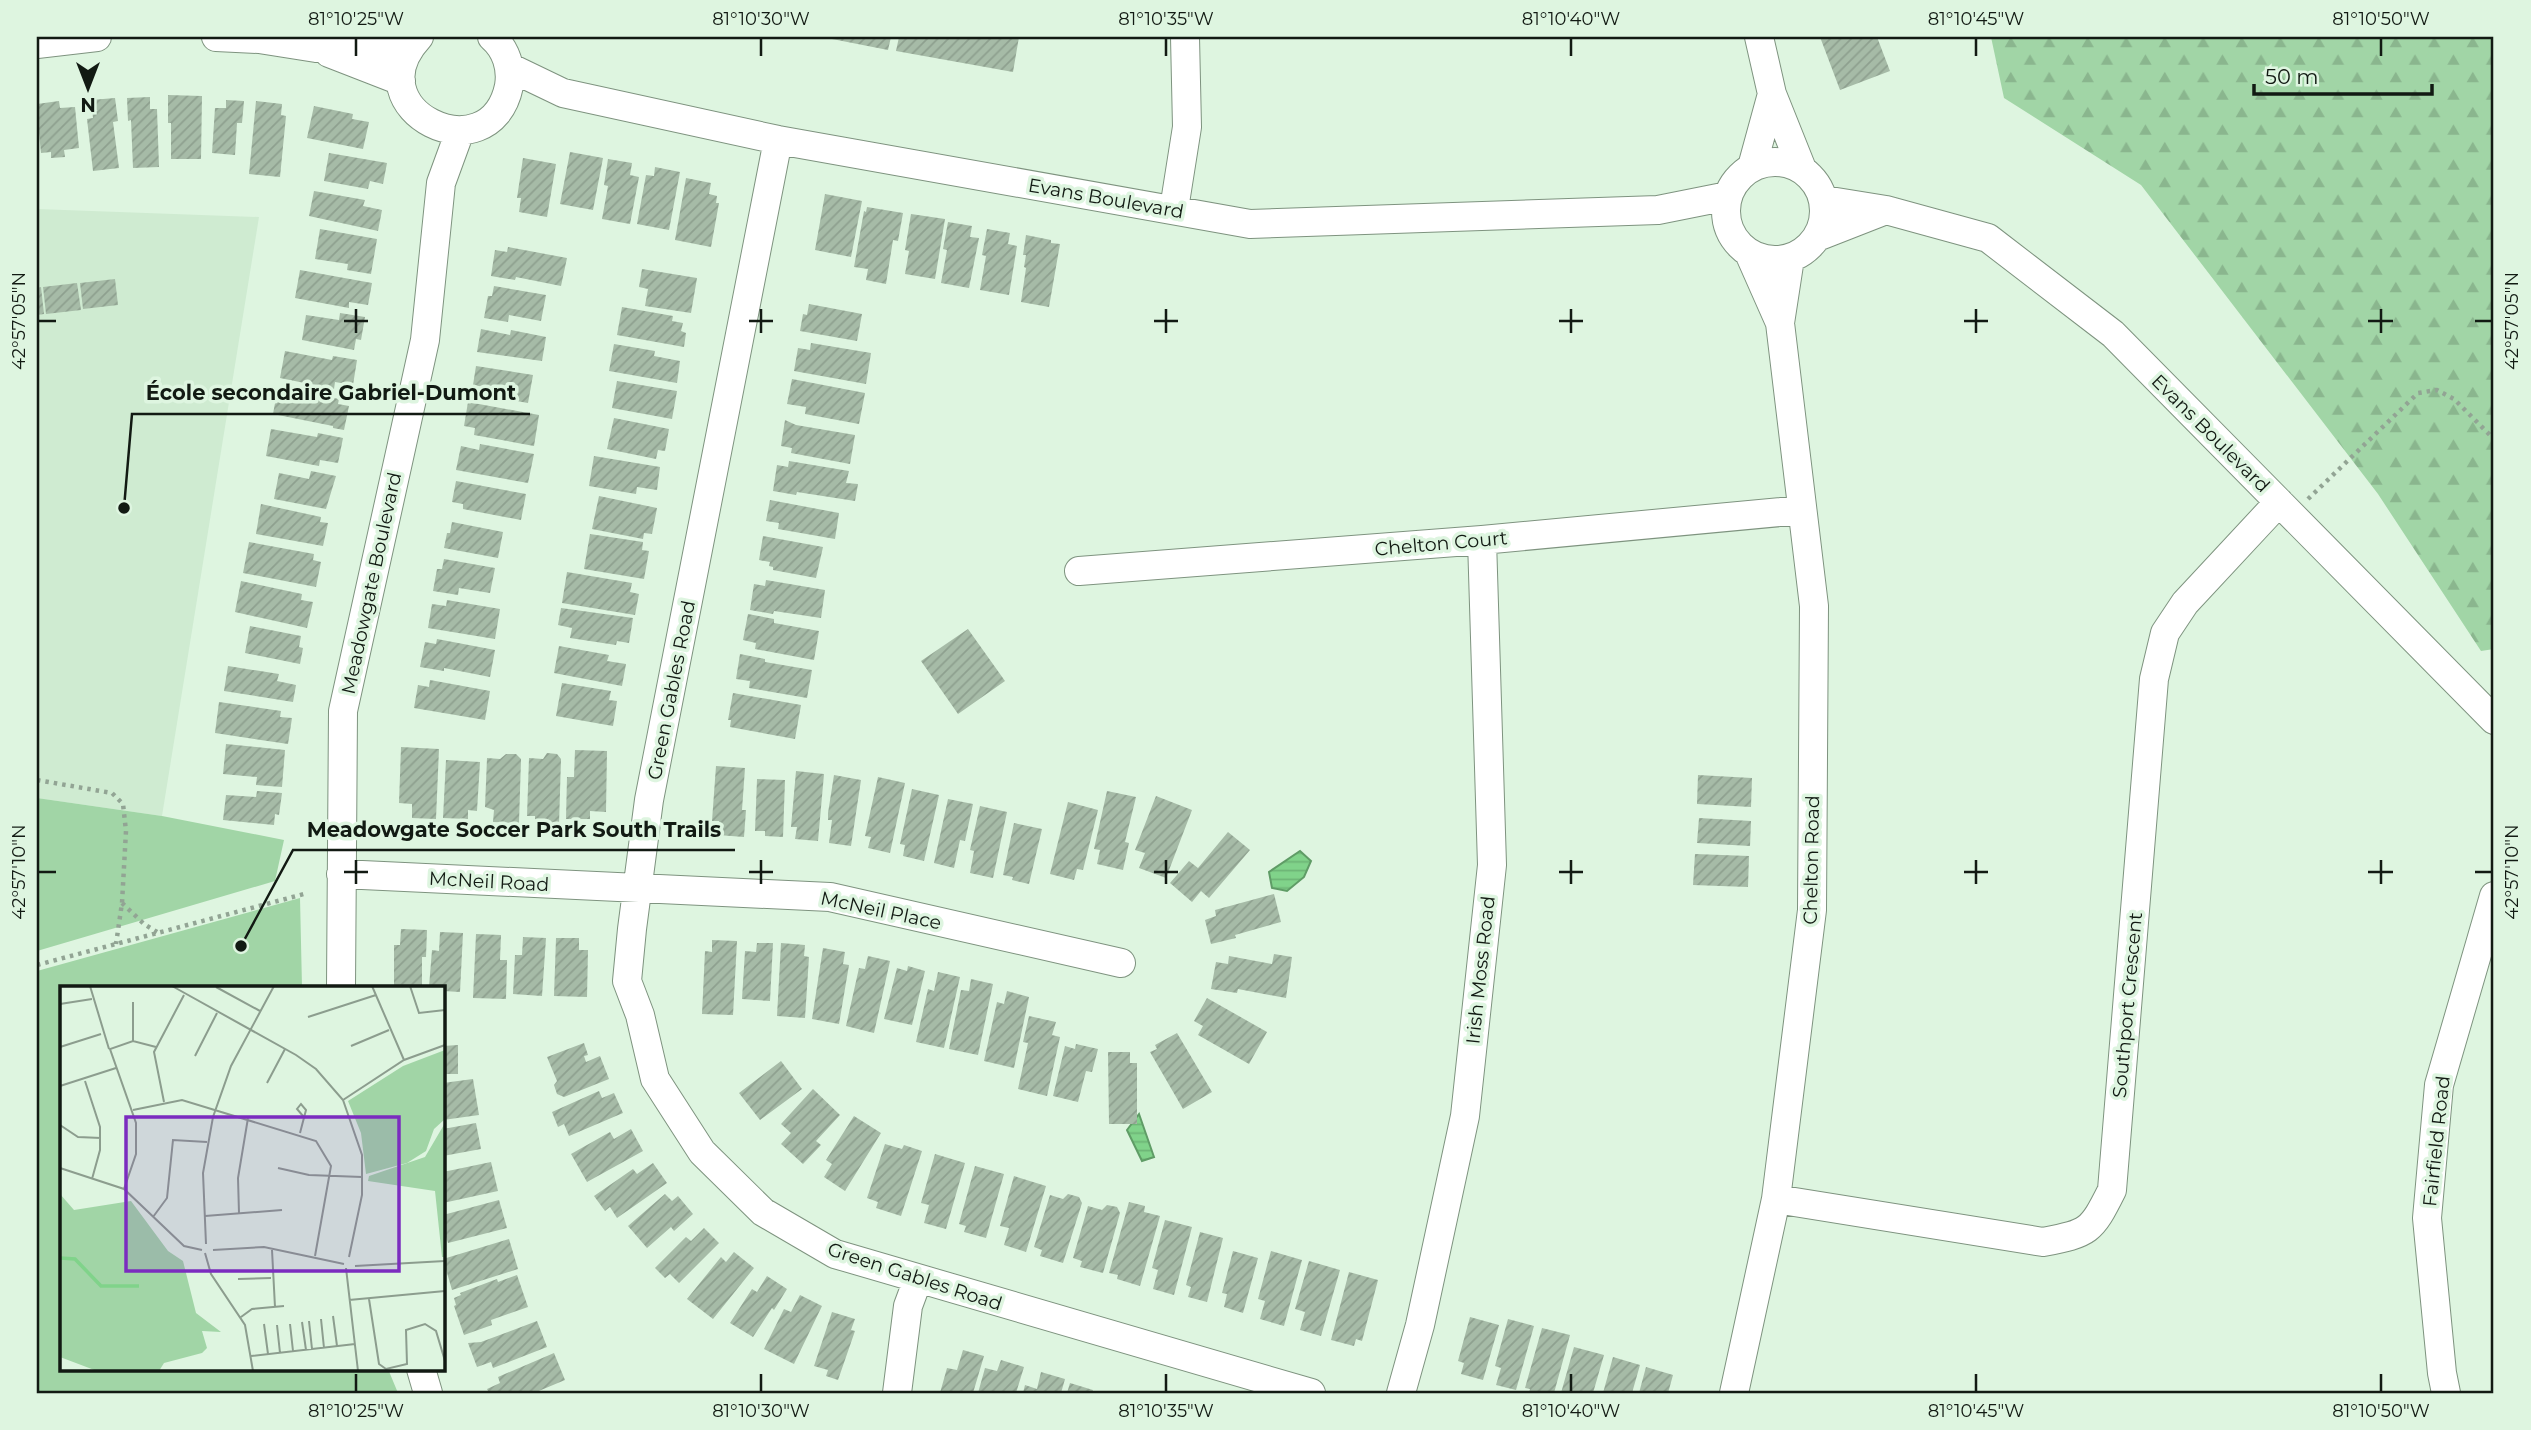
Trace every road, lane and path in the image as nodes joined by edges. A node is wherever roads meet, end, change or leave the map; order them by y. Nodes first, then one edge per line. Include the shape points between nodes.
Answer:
1 (97, 37) edge
2 (216, 37) edge
3 (492, 37) edge
4 (1185, 37) edge
5 (1759, 37) edge
6 (414, 42) edge
7 (37, 44) edge
8 (317, 48) junction
9 (509, 67) junction
10 (401, 81) junction
11 (563, 93) junction
12 (1772, 94) junction
13 (506, 96) junction
14 (429, 124) junction
15 (460, 131) junction
16 (778, 140) junction
17 (1752, 167) junction
18 (1802, 169) junction
19 (441, 183) junction
20 (1824, 200) junction
21 (1174, 209) junction
22 (1727, 209) junction
23 (1886, 210) junction
24 (1817, 237) junction
25 (1749, 253) junction
26 (1790, 258) junction
27 (1780, 323) junction
28 (2494, 439) edge
29 (2285, 508) junction
30 (1802, 510) junction
31 (1482, 540) junction
32 (1079, 571) dead end
33 (2494, 720) edge
34 (37, 780) edge
35 (341, 874) junction
36 (638, 888) junction
37 (304, 894) dead end
38 (2494, 896) edge
39 (122, 903) junction
40 (158, 933) junction
41 (116, 944) junction
42 (1121, 963) dead end
43 (37, 965) edge
44 (341, 986) edge
45 (1776, 1199) junction
46 (918, 1279) junction
47 (421, 1370) edge
48 (428, 1393) edge
49 (897, 1393) edge
50 (1311, 1393) edge
51 (1401, 1393) edge
52 (1734, 1393) edge
53 (2446, 1393) edge

1 - 7 street
2 - 8 street
3 - 9 street
4 - 21 street via 1187,127
5 - 12 street
6 - 8 street
6 - 10 street via 402,64
8 - 10 street
9 - 11 street, Evans Boulevard
9 - 13 street
10 - 14 street via 405,98
11 - 13 street, Evans Boulevard
11 - 16 street, Evans Boulevard
12 - 17 street
12 - 18 street
13 - 15 street via 488,120
14 - 15 street
14 - 19 street, Meadowgate Boulevard
15 - 19 street, Meadowgate Boulevard
16 - 21 street, Evans Boulevard
16 - 36 street, Green Gables Road via 649,800
17 - 18 street via 1777,162
17 - 22 street via 1741,175
18 - 20 street
19 - 35 street, Meadowgate Boulevard via 425,340 343,711
20 - 23 street, Evans Boulevard
20 - 24 street via 1823,225
21 - 22 street, Evans Boulevard via 1250,224
22 - 25 street via 1739,244
23 - 24 street
23 - 29 street, Evans Boulevard via 1988,238 2113,334
24 - 26 street
25 - 26 street via 1773,260
25 - 27 street, Chelton Road
26 - 27 street, Chelton Road
27 - 30 street, Chelton Road
28 - 29 path via 2454,399 2437,390 2418,393
29 - 33 street, Evans Boulevard
29 - 45 street, Southport Crescent via 2185,603 2165,633 2154,679 2112,1190 2098,1218 2079,1235 2043,1242
30 - 31 street, Chelton Court
30 - 45 street, Chelton Road via 1814,606 1812,910
31 - 32 street, Chelton Court
31 - 51 street, Irish Moss Road via 1492,865 1465,1116
34 - 39 path via 111,793 123,804
35 - 36 street, McNeil Road
35 - 44 street, Meadowgate Boulevard
36 - 42 street, McNeil Place via 830,897
36 - 46 street, Green Gables Road via 627,981 655,1079 702,1153 763,1212 835,1254
37 - 40 path
38 - 53 street, Fairfield Road via 2439,1085 2427,1218
39 - 40 path
39 - 41 path
40 - 41 path
41 - 43 path
45 - 52 street, Chelton Road
46 - 49 street via 908,1307
46 - 50 street, Green Gables Road
47 - 48 street

